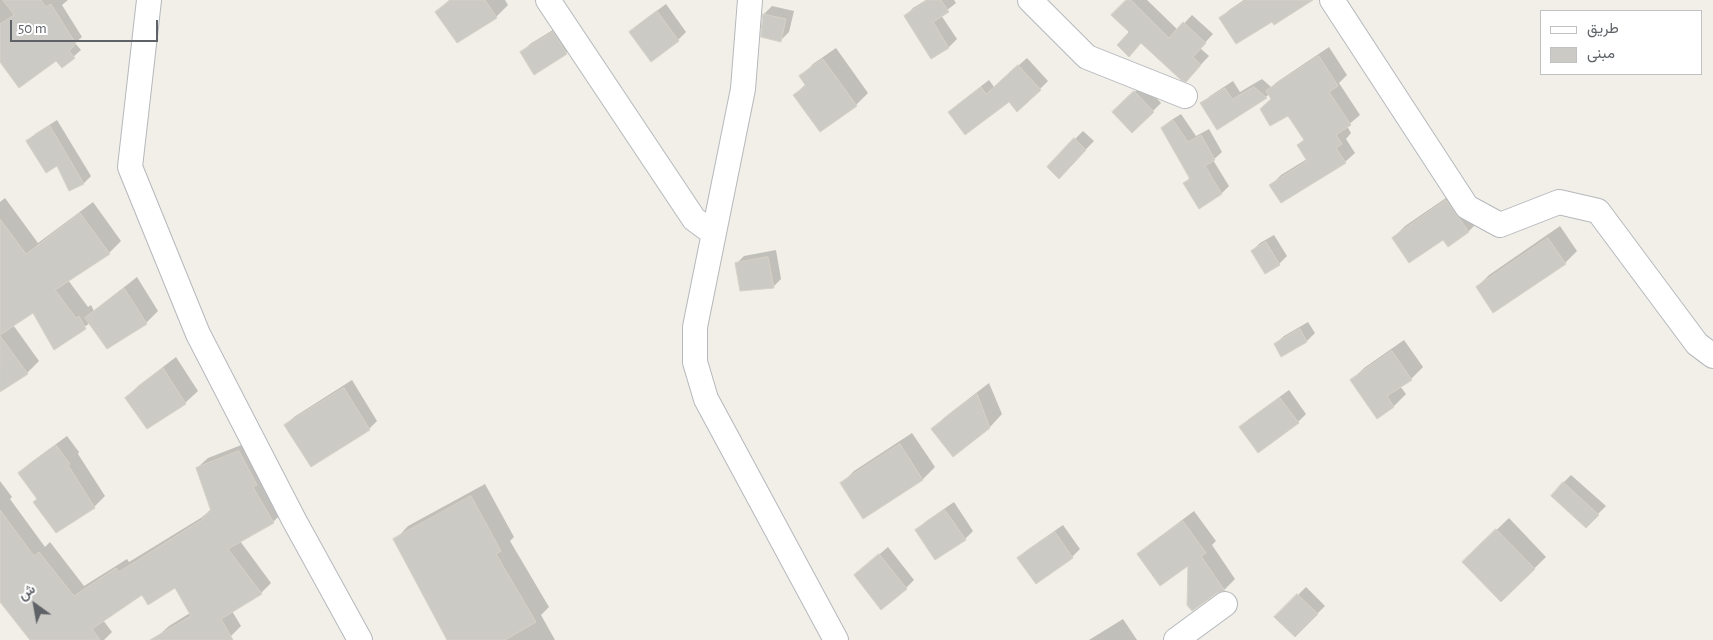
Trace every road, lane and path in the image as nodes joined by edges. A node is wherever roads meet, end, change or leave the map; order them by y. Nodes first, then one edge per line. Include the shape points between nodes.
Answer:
1 (149, 0) edge
2 (548, 0) edge
3 (750, 0) edge
4 (1030, 0) edge
5 (1332, 0) edge
6 (1185, 96) dead end
7 (713, 233) junction
8 (1713, 356) edge
9 (1225, 604) dead end
10 (360, 640) edge
11 (836, 640) edge
12 (1176, 640) edge

1 - 10 street via 130,167 198,334
2 - 7 street via 694,219
3 - 7 street via 743,89
4 - 6 street via 1087,57
5 - 8 street via 1467,207 1500,225 1559,202 1598,211 1697,344
7 - 11 street via 695,327 695,362 706,399
9 - 12 street

